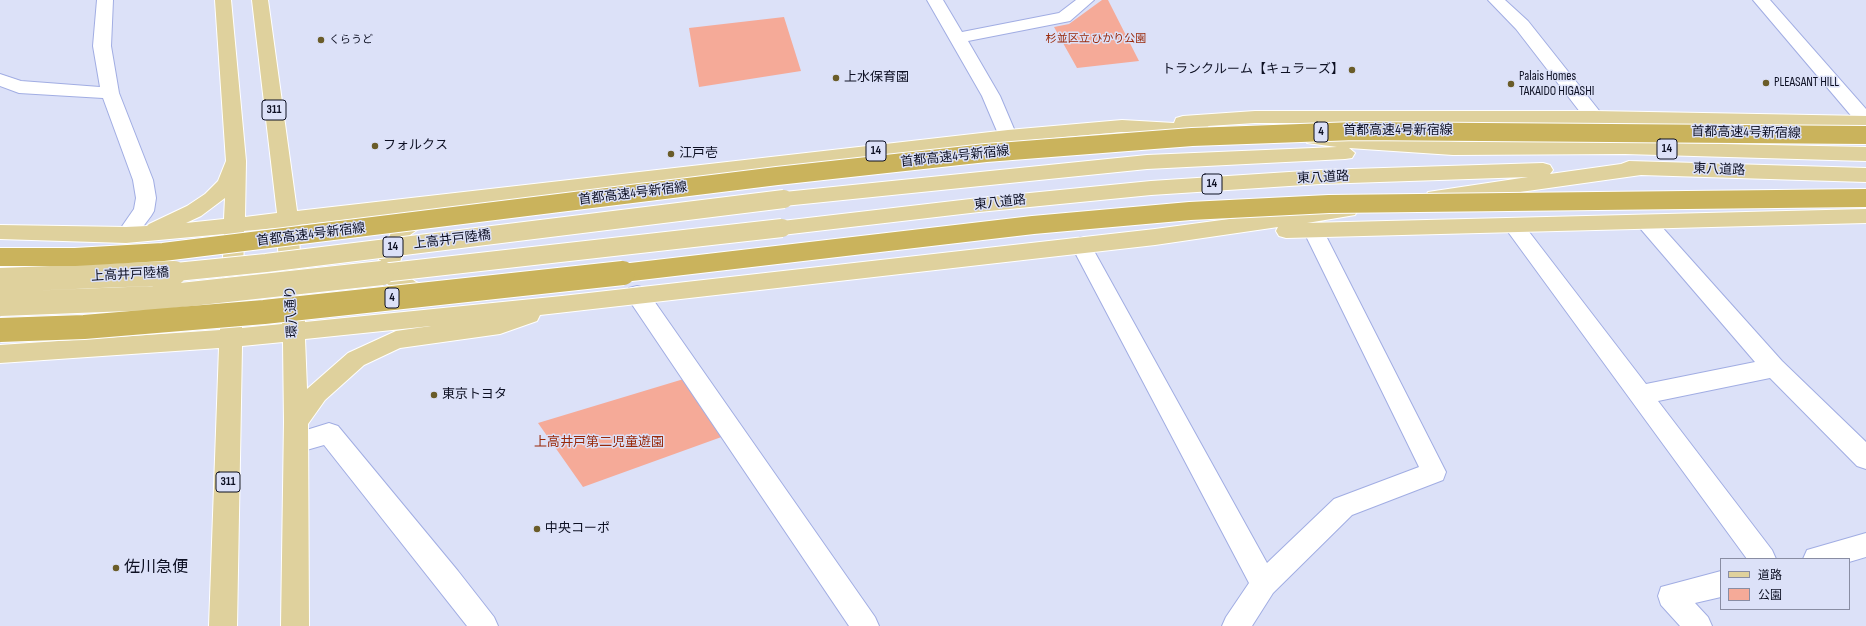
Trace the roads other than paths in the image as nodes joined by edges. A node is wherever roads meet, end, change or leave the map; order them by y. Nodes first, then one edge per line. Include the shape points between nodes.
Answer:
1 (105, 0) edge
2 (223, 0) edge
3 (260, 0) edge
4 (935, 0) edge
5 (1086, 0) edge
6 (1496, 0) edge
7 (1761, 0) edge
8 (959, 38) junction
9 (0, 80) edge
10 (110, 93) junction
11 (1594, 117) junction
12 (1866, 122) edge
13 (1122, 126) junction
14 (1866, 135) edge
15 (1008, 136) junction
16 (1468, 149) junction
17 (1866, 154) edge
18 (236, 161) junction
19 (1644, 168) junction
20 (1866, 175) edge
21 (1866, 198) edge
22 (470, 199) junction
23 (784, 199) joint
24 (1866, 216) edge
25 (287, 220) junction
26 (1646, 222) junction
27 (1513, 225) junction
28 (235, 226) junction
29 (782, 228) joint
30 (1313, 230) junction
31 (0, 232) edge
32 (135, 235) junction
33 (0, 236) edge
34 (1155, 237) junction
35 (1081, 245) junction
36 (0, 257) edge
37 (0, 280) edge
38 (637, 294) junction
39 (0, 304) edge
40 (562, 304) junction
41 (492, 311) junction
42 (0, 325) edge
43 (0, 330) edge
44 (294, 331) junction
45 (232, 338) junction
46 (0, 354) edge
47 (1774, 368) junction
48 (1640, 395) junction
49 (296, 432) junction
50 (1866, 458) edge
51 (1866, 545) edge
52 (1762, 558) edge
53 (1820, 558) edge
54 (1264, 584) junction
55 (1720, 584) edge
56 (224, 626) edge
57 (296, 626) edge
58 (484, 626) edge
59 (865, 626) edge
60 (1236, 626) edge
61 (1698, 626) edge

1 - 10 street via 102,46
2 - 18 main road, 311
3 - 25 main road, 環八通り / 311
4 - 8 street
5 - 8 street via 1064,17
6 - 11 street via 1522,25
7 - 12 street
8 - 15 street via 991,96
9 - 10 street via 18,87
10 - 32 street via 143,180 146,198
11 - 12 main road
11 - 13 main road via 1255,117
13 - 15 main road, 14
13 - 16 main road, 14
14 - 36 highway, 首都高速4号新宿線 / 4, bridge via 1355,131 1192,138 986,153 777,176 163,252 75,257
15 - 22 main road, 14
16 - 17 main road, 東八道路 / 14 via 1625,148
16 - 23 main road, 東八道路 / 14 via 1147,162
18 - 28 main road, 311
18 - 32 main road via 226,185 212,199 194,211
19 - 20 main road, 東八道路 / 14
19 - 29 main road, 東八道路 / 14 via 1320,177 1151,188
19 - 34 main road
21 - 43 highway, 4, bridge via 1329,204 1190,211 1033,225 264,312 84,327
22 - 25 main road, 14
22 - 41 main road via 430,211 401,231 389,262 394,277 408,288 449,305
23 - 37 main road, 上高井戸陸橋 / 14, bridge via 258,264 170,273
24 - 26 main road
25 - 28 main road, 14
25 - 44 main road, 環八通り / 311
26 - 27 main road
26 - 47 street
27 - 30 main road
27 - 48 street
28 - 32 main road, 14
28 - 45 main road, 311
29 - 39 main road, 上高井戸陸橋 / 14, bridge via 154,298
30 - 34 main road
30 - 54 street via 1434,472 1343,507
31 - 32 main road, 14
33 - 42 main road via 48,249 49,264 46,287 21,313
34 - 35 main road
35 - 38 main road
35 - 54 street
38 - 40 main road
38 - 59 street
40 - 41 main road
40 - 49 main road via 500,325 396,340 356,360 317,393
41 - 44 main road
44 - 45 main road
44 - 49 main road, 環八通り / 311
45 - 46 main road
45 - 56 main road, 311
47 - 48 street
47 - 50 street
48 - 52 street
49 - 57 main road, 環八通り / 311
49 - 58 street via 329,433 450,580
51 - 53 street
54 - 60 street
55 - 61 street via 1671,596

